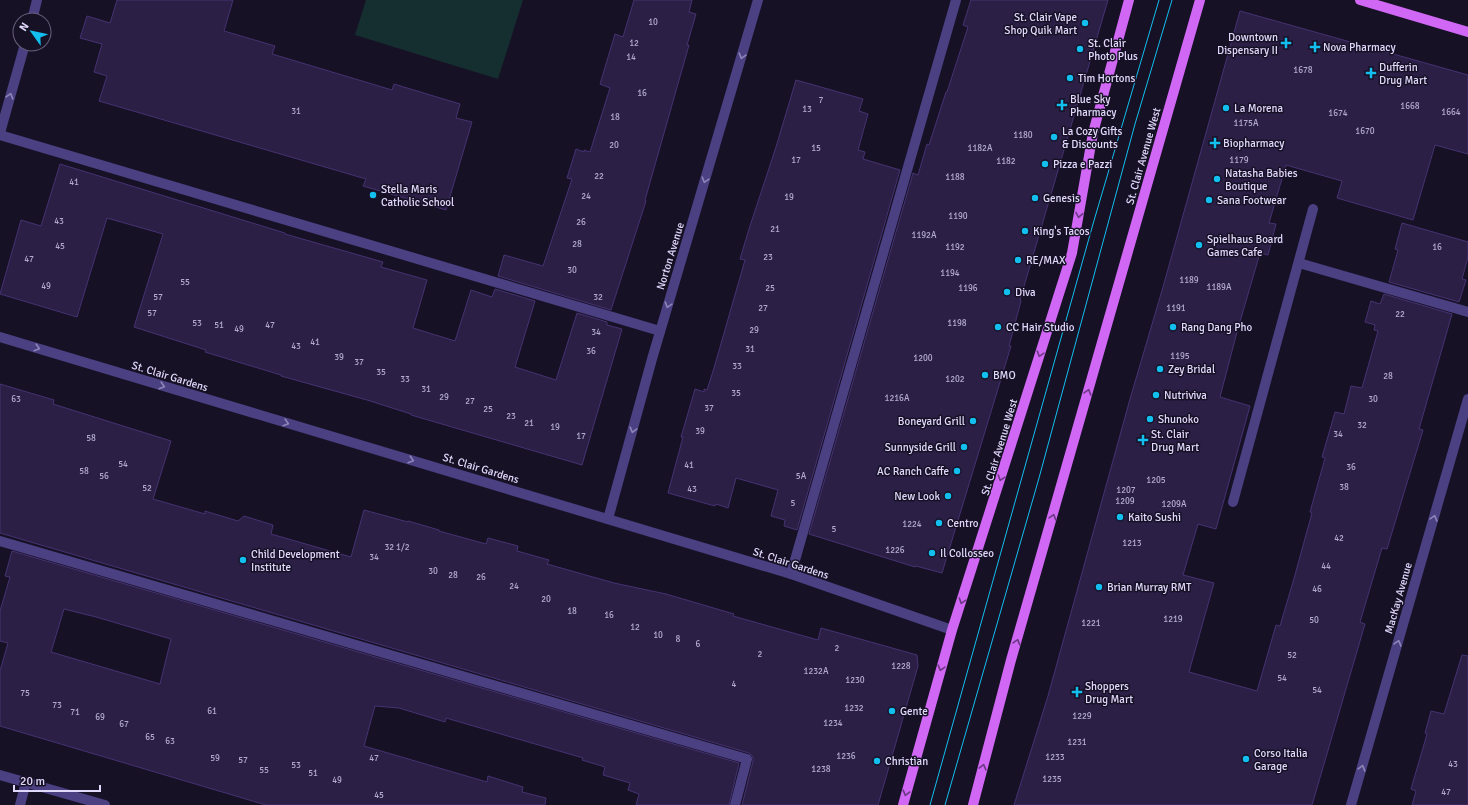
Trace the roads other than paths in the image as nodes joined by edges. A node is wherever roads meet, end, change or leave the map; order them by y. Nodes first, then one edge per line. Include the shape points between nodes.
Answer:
1 (37, 0) edge
2 (758, 0) edge
3 (956, 0) edge
4 (1129, 0) edge
5 (1200, 0) edge
6 (1366, 1) edge
7 (34, 12) edge
8 (1468, 32) edge
9 (23, 52) edge
10 (0, 134) edge
11 (1313, 209) dead end
12 (1299, 263) junction
13 (1468, 312) edge
14 (660, 331) junction
15 (0, 337) edge
16 (1468, 398) edge
17 (1233, 502) dead end
18 (608, 519) junction
19 (0, 541) edge
20 (790, 574) junction
21 (952, 630) junction
22 (0, 775) edge
23 (26, 782) junction
24 (20, 805) edge
25 (105, 805) edge
26 (735, 805) edge
27 (903, 805) edge
28 (973, 805) edge
29 (1351, 805) edge

1 - 7 street
2 -> 14 street, Norton Avenue
3 - 20 street
4 -> 21 main road, St. Clair Avenue West via 1093,133 1072,254
28 -> 5 main road, St. Clair Avenue West via 1011,660
6 - 8 main road
10 -> 9 street
10 - 14 street
11 - 12 street
12 - 13 street
12 - 17 street
14 -> 18 street, Norton Avenue
15 -> 18 street, St. Clair Gardens
29 -> 16 street, MacKay Avenue
18 - 20 street, St. Clair Gardens
19 - 26 street via 747,759
20 - 21 street, St. Clair Gardens
21 -> 27 main road, St. Clair Avenue West
22 - 23 street
23 - 24 street
23 - 25 street

